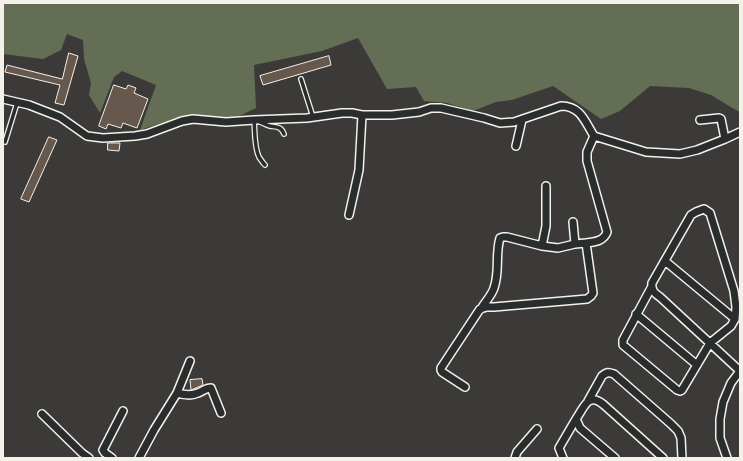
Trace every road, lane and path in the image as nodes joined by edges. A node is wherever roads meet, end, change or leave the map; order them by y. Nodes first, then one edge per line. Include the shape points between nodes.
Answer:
1 (301, 79) dead end
2 (3, 99) edge
3 (17, 102) junction
4 (362, 115) junction
5 (313, 117) junction
6 (255, 120) junction
7 (522, 120) junction
8 (700, 120) dead end
9 (740, 132) edge
10 (284, 134) dead end
11 (594, 136) junction
12 (725, 139) junction
13 (5, 142) dead end
14 (516, 146) dead end
15 (265, 165) dead end
16 (546, 186) dead end
17 (349, 215) dead end
18 (573, 222) dead end
19 (586, 243) junction
20 (575, 244) junction
21 (542, 246) junction
22 (665, 261) junction
23 (651, 288) junction
24 (480, 309) junction
25 (636, 314) junction
26 (735, 319) junction
27 (710, 343) junction
28 (190, 361) dead end
29 (697, 365) junction
30 (740, 371) edge
31 (465, 387) dead end
32 (177, 393) junction
33 (588, 401) junction
34 (123, 411) dead end
35 (221, 413) dead end
36 (42, 414) dead end
37 (576, 419) junction
38 (537, 429) dead end
39 (102, 456) edge
40 (88, 458) edge
41 (112, 458) edge
42 (139, 458) edge
43 (515, 458) edge
44 (563, 458) edge
45 (615, 458) edge
46 (662, 458) edge
47 (682, 458) edge
48 (727, 458) edge

1 - 5 lane
2 - 3 street
3 - 6 street via 60,117 87,136 103,138 147,134 182,121
3 - 13 lane
4 - 5 street via 342,113
4 - 7 street via 392,115 441,108 500,124
4 - 17 street via 359,170
5 - 6 street
6 - 10 lane via 280,128
6 - 15 lane via 254,134 259,158
7 - 11 street via 561,106 569,106 581,115
7 - 14 street
8 - 12 street via 719,118
9 - 12 street
11 - 12 street via 646,152 680,154
11 - 19 street via 587,152 587,161 607,232 603,239
16 - 21 street via 546,226
18 - 20 street
19 - 20 street
19 - 24 street via 593,293 588,299
20 - 21 street via 558,248
21 - 24 street via 507,237 500,238 494,289
22 - 23 street
22 - 26 street
22 - 26 street via 691,215 704,209 710,213 734,291
23 - 25 street
23 - 27 street
24 - 31 street via 441,368 442,372
25 - 29 street
25 - 29 street via 623,345 680,391
26 - 27 street via 731,326
27 - 29 street
27 - 30 street
28 - 32 street
30 - 48 street via 731,383 723,402 720,419 720,438
32 - 35 street via 196,394 211,388
32 - 42 street
33 - 37 street
33 - 46 street via 598,400
33 - 47 street via 602,376 606,372 614,374 678,431
34 - 39 street via 105,444
36 - 40 street
37 - 44 street via 559,448
37 - 45 street via 580,428
38 - 43 street via 517,452
39 - 41 street

